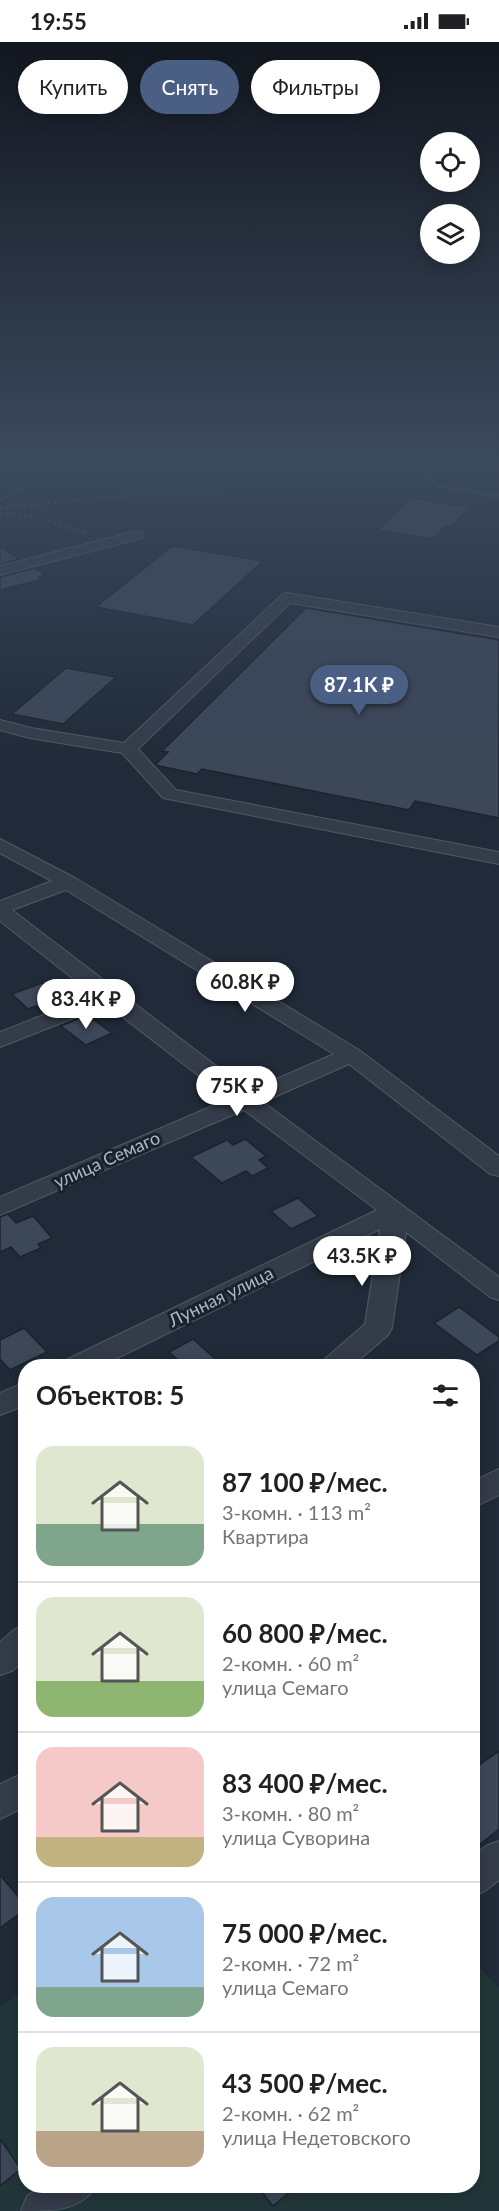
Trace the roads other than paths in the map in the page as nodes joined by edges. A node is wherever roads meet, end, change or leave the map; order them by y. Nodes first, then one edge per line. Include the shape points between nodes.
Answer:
1 (33, 562) edge
2 (0, 571) edge
3 (499, 632) edge
4 (0, 725) edge
5 (128, 749) junction
6 (0, 845) edge
7 (499, 858) edge
8 (68, 882) junction
9 (0, 910) edge
10 (108, 998) junction
11 (0, 1040) edge
12 (351, 1055) junction
13 (247, 1099) junction
14 (499, 1168) edge
15 (0, 1207) edge
16 (396, 1211) junction
17 (499, 1291) edge
18 (92, 1359) edge
19 (342, 1359) edge
20 (18, 1396) edge
21 (0, 1405) edge
22 (499, 1480) edge
23 (480, 1492) edge
24 (18, 1646) edge
25 (0, 1661) edge
26 (18, 1792) edge
27 (0, 1803) edge
28 (499, 1858) edge
29 (480, 1873) edge
30 (66, 2193) edge
31 (42, 2211) edge

1 - 2 street
3 - 5 street via 287,598
4 - 5 street
5 - 7 street via 170,794
6 - 8 street
8 - 9 street
8 - 12 street
9 - 10 street
10 - 11 street
10 - 13 street
12 - 13 street, улица Семаго
12 - 14 street
13 - 15 street, улица Семаго
13 - 16 street
16 - 17 street
16 - 18 street, Лунная улица
16 - 19 street via 378,1328
20 - 21 street
22 - 23 street
24 - 25 street
26 - 27 street
28 - 29 street
30 - 31 street

